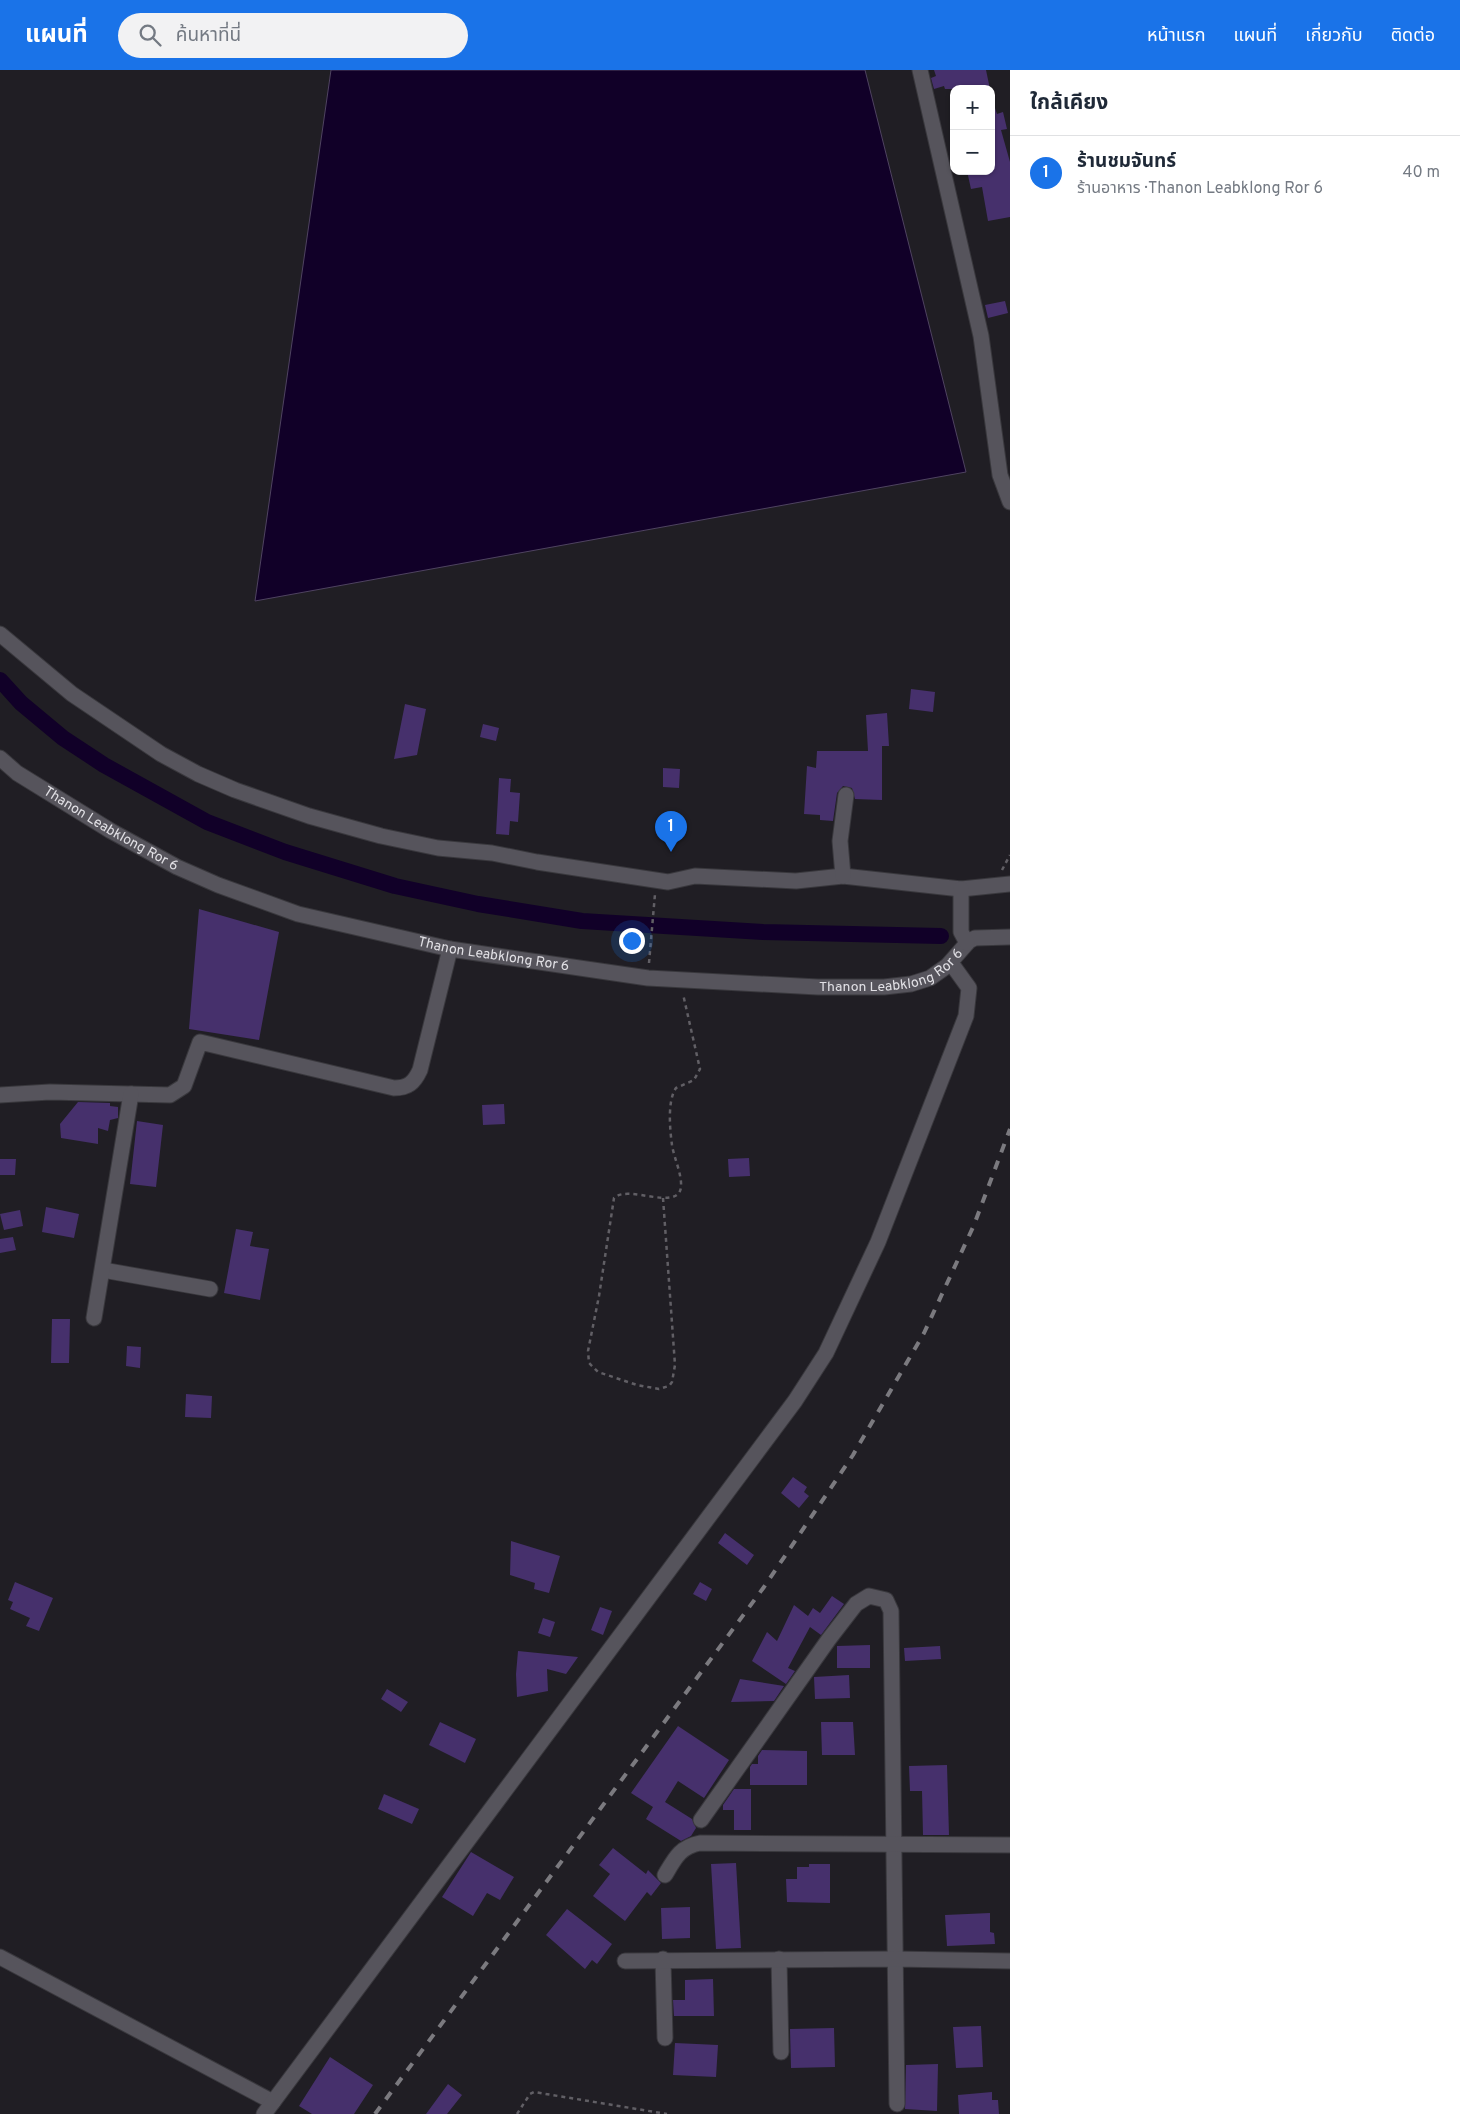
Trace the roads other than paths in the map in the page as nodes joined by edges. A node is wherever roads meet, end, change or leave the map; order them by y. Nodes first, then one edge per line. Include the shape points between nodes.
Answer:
1 (920, 70) edge
2 (1010, 502) edge
3 (0, 634) edge
4 (0, 758) edge
5 (846, 794) dead end
6 (843, 876) junction
7 (1010, 884) edge
8 (961, 889) junction
9 (1010, 937) edge
10 (968, 943) junction
11 (450, 949) junction
12 (951, 962) junction
13 (131, 1094) junction
14 (0, 1095) edge
15 (103, 1270) junction
16 (210, 1289) dead end
17 (94, 1318) dead end
18 (700, 1820) dead end
19 (893, 1844) junction
20 (1010, 1845) edge
21 (665, 1875) dead end
22 (0, 1958) edge
23 (663, 1959) junction
24 (895, 1959) junction
25 (625, 1960) dead end
26 (779, 1960) junction
27 (1010, 1961) edge
28 (665, 2038) dead end
29 (781, 2052) dead end
30 (897, 2104) dead end
31 (269, 2108) edge

1 - 2 street via 981,336 998,467
3 - 6 street via 72,694 161,754 235,790 318,818 438,848 492,853 668,882 694,876 796,881
4 - 11 street, Thanon Leabklong Ror 6 via 24,777 110,830 177,867 218,885 298,914
5 - 6 street via 840,835
6 - 8 street
7 - 8 street
8 - 10 street via 961,932
9 - 10 street, Thanon Leabklong Ror 6 via 975,938
10 - 12 street, Thanon Leabklong Ror 6
11 - 12 street, Thanon Leabklong Ror 6 via 648,978 818,987 903,986 930,978
11 - 13 street via 420,1070 411,1084 404,1088 200,1042 180,1090 166,1095
12 - 31 street via 969,988 966,1016 878,1242 826,1353
13 - 14 street via 50,1092
13 - 15 street
15 - 16 street
15 - 17 street
18 - 19 street via 854,1606 864,1598 875,1596 886,1600 891,1611
19 - 20 street
19 - 21 street via 700,1843 678,1852
19 - 24 street
22 - 31 street
23 - 25 street
23 - 26 street
23 - 28 street
24 - 26 street
24 - 27 street
24 - 30 street
26 - 29 street

